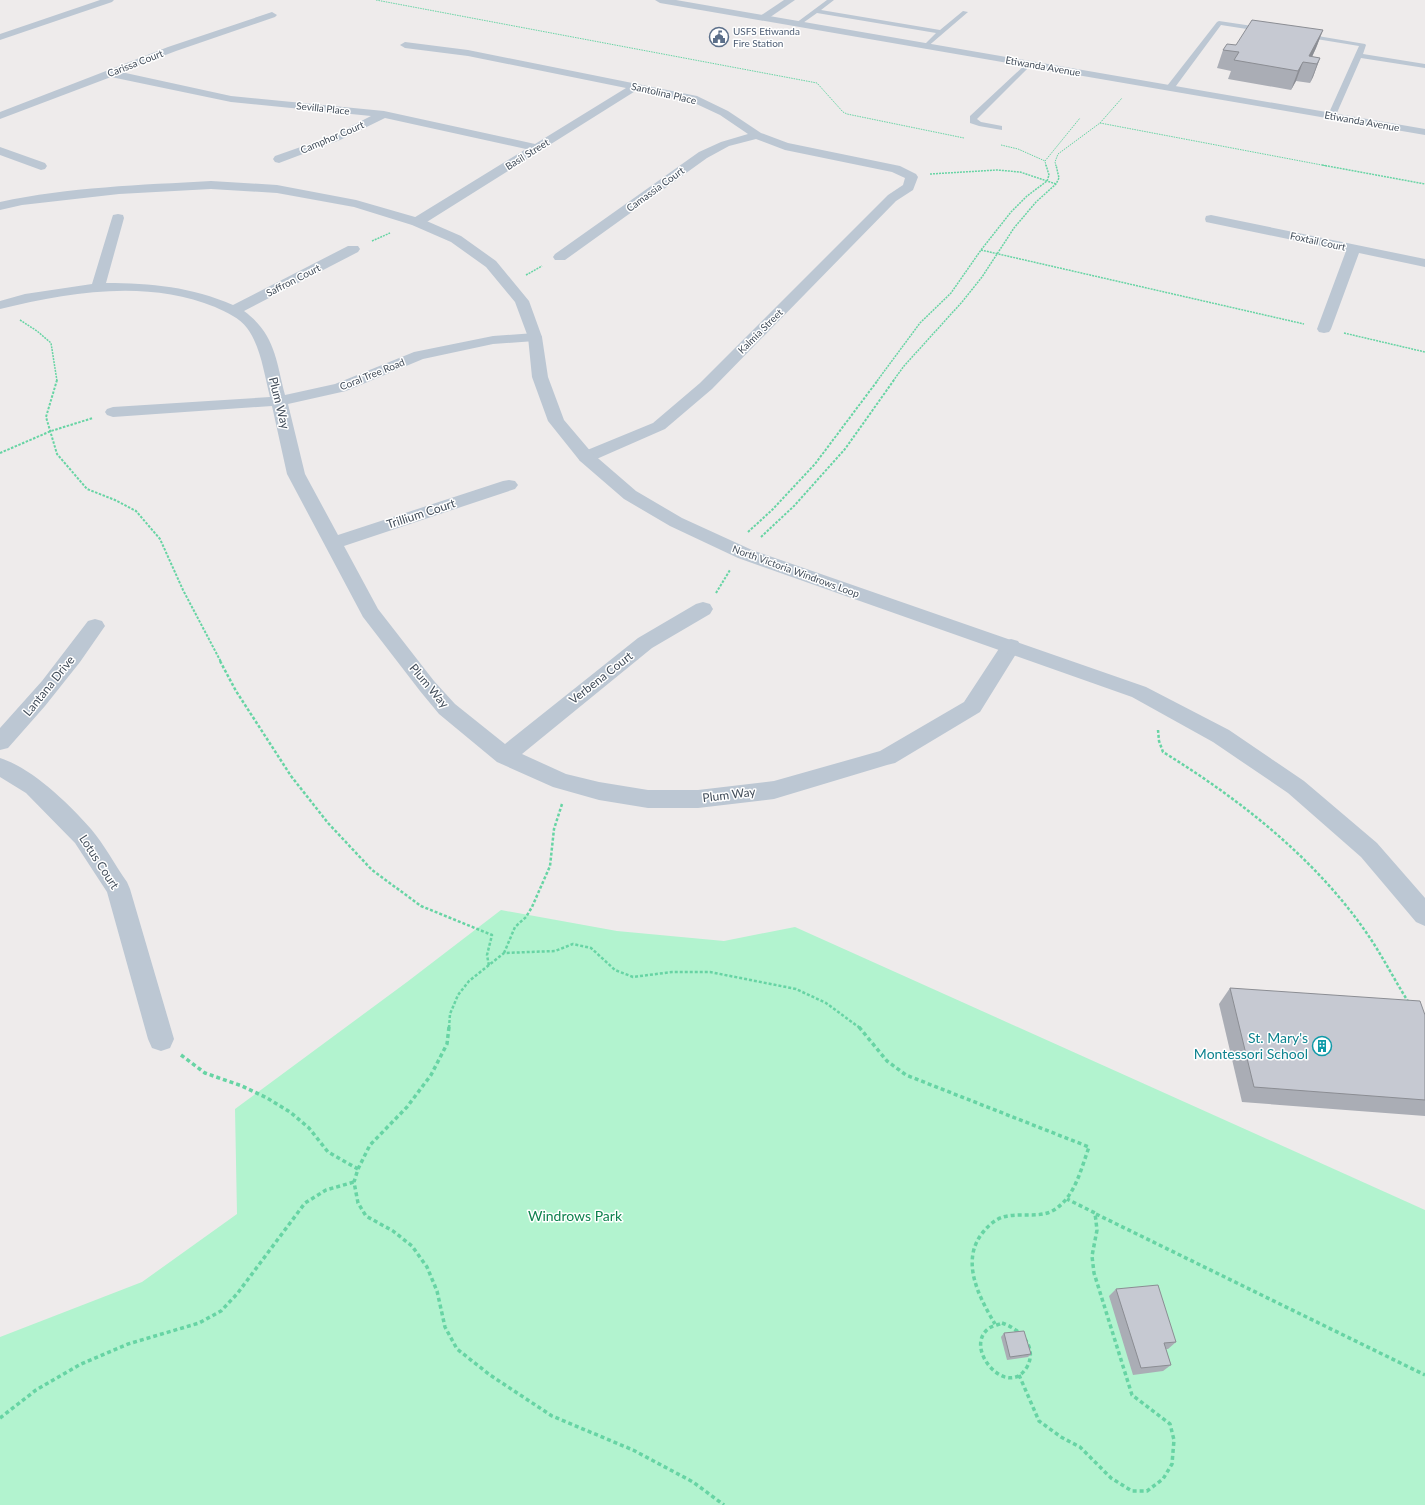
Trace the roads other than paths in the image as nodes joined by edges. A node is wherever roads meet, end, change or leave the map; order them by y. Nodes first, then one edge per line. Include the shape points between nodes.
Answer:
1 (109, 0) edge
2 (660, 0) edge
3 (790, 0) edge
4 (831, 0) edge
5 (815, 11) junction
6 (965, 12) dead end
7 (272, 15) dead end
8 (763, 18) junction
9 (798, 24) junction
10 (1272, 31) edge
11 (942, 32) junction
12 (1294, 35) edge
13 (0, 37) edge
14 (404, 44) dead end
15 (926, 46) junction
16 (1358, 55) junction
17 (1029, 64) junction
18 (1425, 66) edge
19 (109, 73) junction
20 (636, 86) junction
21 (1170, 88) junction
22 (384, 114) junction
23 (0, 116) edge
24 (1332, 116) junction
25 (999, 128) dead end
26 (1425, 132) edge
27 (757, 135) junction
28 (537, 148) junction
29 (0, 151) edge
30 (279, 159) dead end
31 (41, 166) dead end
32 (912, 177) joint
33 (0, 206) edge
34 (118, 218) dead end
35 (1211, 219) dead end
36 (417, 222) junction
37 (1354, 248) junction
38 (353, 249) road end
39 (560, 257) road end
40 (1425, 263) edge
41 (98, 287) junction
42 (1, 305) edge
43 (234, 310) junction
44 (1324, 329) road end
45 (535, 337) junction
46 (279, 401) junction
47 (113, 412) road end
48 (586, 457) junction
49 (509, 485) dead end
50 (334, 543) junction
51 (703, 609) dead end
52 (95, 626) dead end
53 (1011, 646) junction
54 (0, 742) edge
55 (505, 756) junction
56 (0, 766) edge
57 (1425, 915) edge
58 (161, 1039) road end

1 - 13 street
2 - 8 street, Etiwanda Avenue
3 - 8 street
4 - 5 lane
5 - 9 lane
5 - 11 lane
6 - 11 lane
7 - 19 street, Carissa Court via 232,27
8 - 9 street, Etiwanda Avenue
9 - 15 street, Etiwanda Avenue
10 - 21 lane via 1218,23
11 - 15 lane
12 - 16 lane via 1363,45
14 - 20 street, Santolina Place via 468,53
15 - 17 street, Etiwanda Avenue
16 - 18 lane
16 - 24 lane
17 - 21 street, Etiwanda Avenue
17 - 25 lane via 973,118 973,121 979,124
19 - 22 street, Sevilla Place via 231,98
19 - 23 street, Carissa Court
20 - 27 street, Santolina Place via 693,98 724,113
20 - 28 street, Basil Street
21 - 24 street, Etiwanda Avenue
22 - 28 street, Sevilla Place
22 - 30 street, Camphor Court via 336,138
24 - 26 street, Etiwanda Avenue
27 - 32 street, Santolina Place via 785,146 896,168
27 - 39 street, Camassia Court via 725,144 703,155
28 - 36 street, Basil Street
29 - 31 street
32 - 48 street, Kalmia Street via 909,187 892,198 706,386 659,426
33 - 36 street, North Victoria Windrows Loop via 22,201 119,190 211,186 277,190 356,204
34 - 41 street
35 - 37 street, Foxtail Court
36 - 45 street, North Victoria Windrows Loop via 456,239 491,264 522,301
37 - 40 street, Foxtail Court
37 - 44 street
38 - 43 street, Saffron Court
41 - 42 street, Plum Way via 25,298
41 - 43 street, Plum Way via 136,286 172,291 205,298
43 - 46 street, Plum Way via 252,324 263,340
45 - 46 street, Coral Tree Road via 493,340 418,355 340,388
45 - 48 street, North Victoria Windrows Loop via 540,377 556,421
46 - 47 street, Coral Tree Road
46 - 50 street, Plum Way via 296,474
48 - 53 street, North Victoria Windrows Loop via 630,495 676,522 745,554
49 - 50 street, Trillium Court
50 - 55 street, Plum Way via 370,612 427,686 447,709
51 - 55 street, Verbena Court via 645,643 530,733
52 - 54 street, Lantana Drive via 65,668
53 - 55 street, Plum Way via 972,707 887,757 774,790 698,799 648,799 599,791 561,781
53 - 57 street, North Victoria Windrows Loop via 1139,692 1221,736 1296,787 1369,850
56 - 58 street, Lotus Court via 34,787 83,836 118,889

